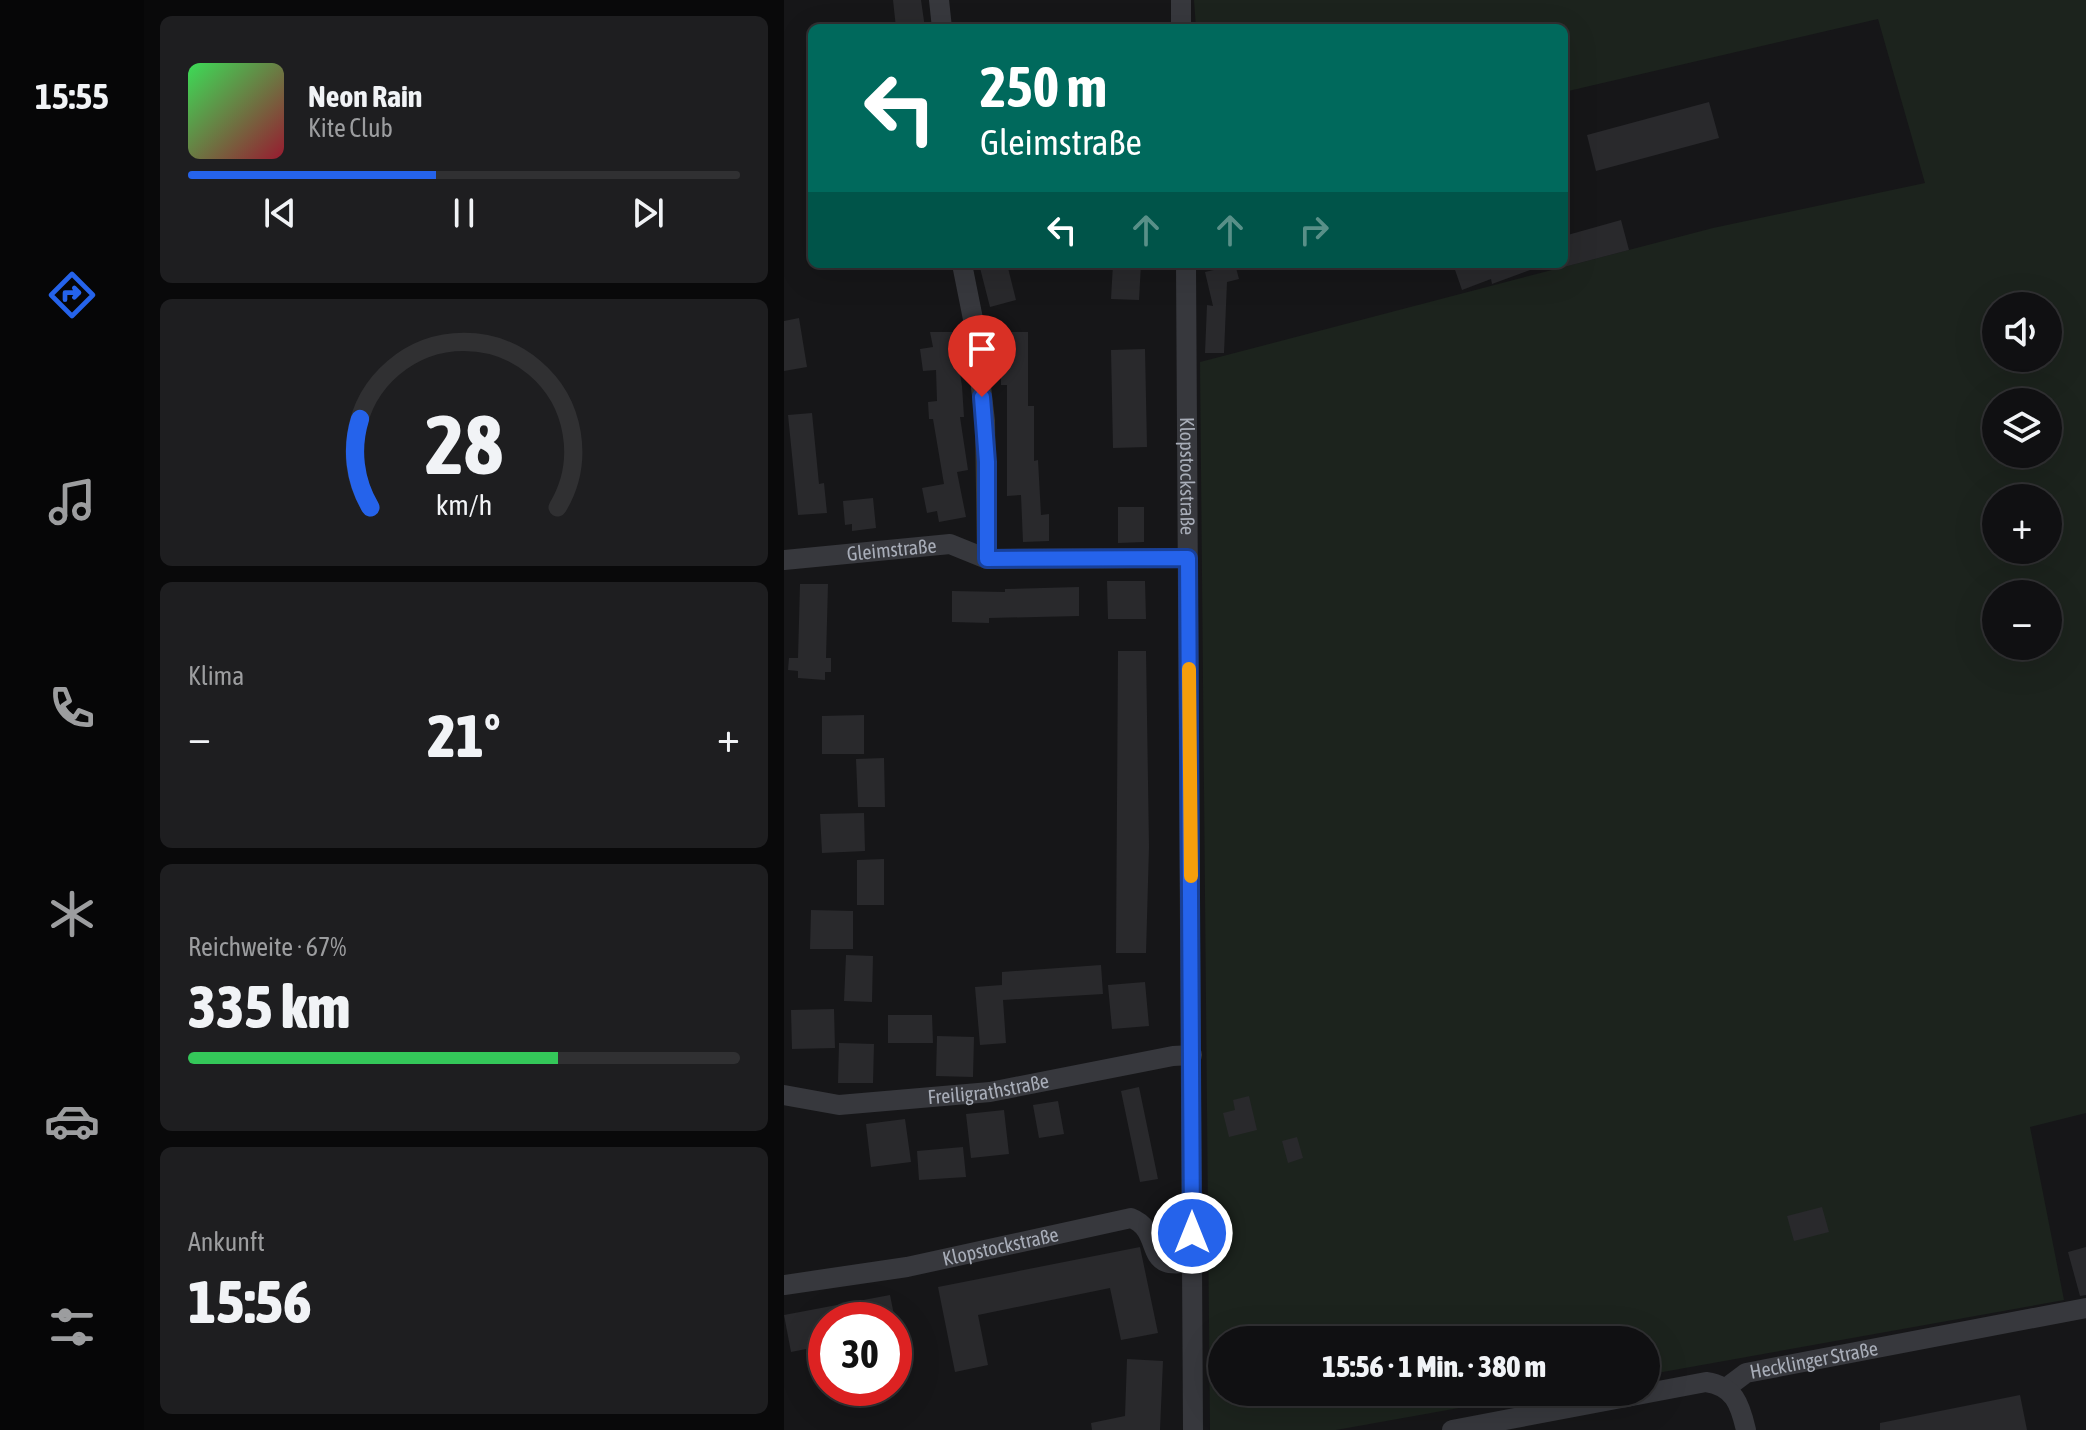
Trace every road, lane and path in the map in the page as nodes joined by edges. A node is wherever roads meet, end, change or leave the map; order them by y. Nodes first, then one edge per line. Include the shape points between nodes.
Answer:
1 (939, 0) edge
2 (1181, 0) edge
3 (942, 24) edge
4 (1181, 24) edge
5 (963, 268) edge
6 (1186, 268) edge
7 (1188, 558) junction
8 (987, 559) junction
9 (784, 560) edge
10 (1192, 1055) junction
11 (784, 1095) edge
12 (1192, 1262) junction
13 (784, 1285) edge
14 (2086, 1308) edge
15 (1726, 1388) junction
16 (1193, 1430) edge
17 (1452, 1430) edge
18 (1746, 1430) edge

1 - 3 street
2 - 4 street
5 - 8 street via 985,421
6 - 7 street, Klopstockstraße
7 - 8 street, Gleimstraße
7 - 10 street, Klopstockstraße
8 - 9 street, Gleimstraße via 950,544
10 - 11 street, Freiligrathstraße via 990,1092 839,1105
10 - 12 street, Klopstockstraße
12 - 13 street, Klopstockstraße via 1161,1259 1147,1228 1131,1218 907,1267
12 - 16 street, Klopstockstraße
14 - 15 street, Hecklinger Straße via 1746,1373
15 - 17 street, Hecklinger Straße via 1694,1383
15 - 18 street via 1739,1403

